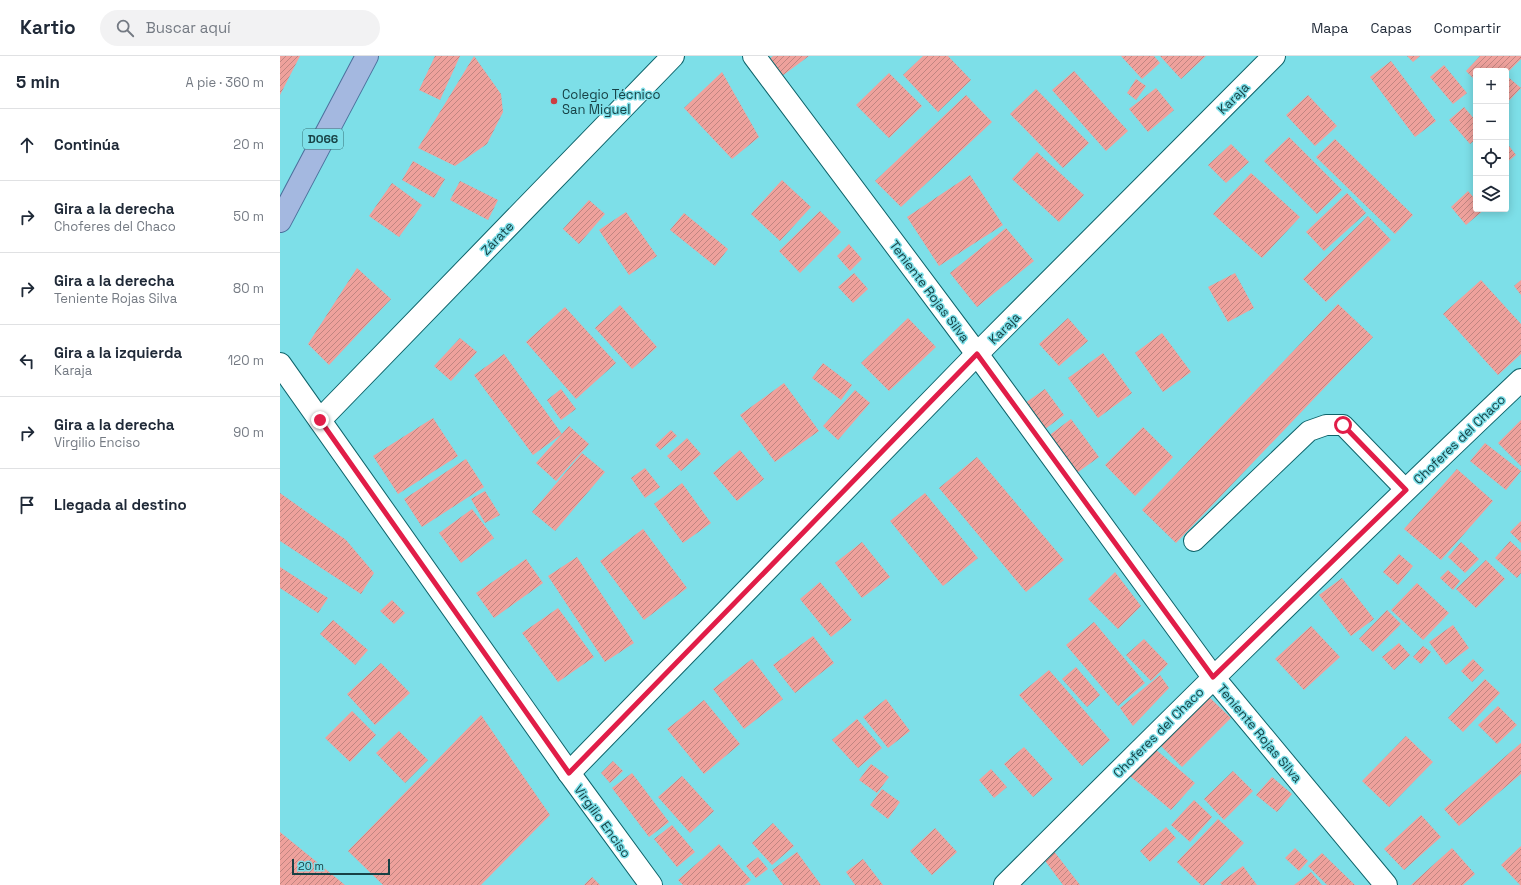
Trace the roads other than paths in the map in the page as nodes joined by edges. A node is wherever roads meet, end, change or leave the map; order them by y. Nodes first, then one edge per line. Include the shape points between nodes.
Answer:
1 (367, 56) edge
2 (673, 56) edge
3 (754, 56) edge
4 (1274, 56) edge
5 (280, 221) edge
6 (977, 354) junction
7 (280, 364) edge
8 (1521, 380) edge
9 (320, 420) junction
10 (1406, 490) junction
11 (1194, 541) dead end
12 (1213, 677) junction
13 (569, 773) junction
14 (651, 885) edge
15 (1005, 885) edge
16 (1386, 885) edge

1 - 5 main road, D066
2 - 9 street, Zárate
3 - 6 street, Teniente Rojas Silva
4 - 6 street, Karaja
6 - 12 street, Teniente Rojas Silva
6 - 13 street, Karaja
7 - 9 street, Virgilio Enciso
8 - 10 street, Choferes del Chaco
9 - 13 street, Virgilio Enciso
10 - 11 lane via 1343,425 1326,425 1309,431
10 - 12 street, Choferes del Chaco
12 - 15 street, Choferes del Chaco
12 - 16 street, Teniente Rojas Silva
13 - 14 street, Virgilio Enciso

